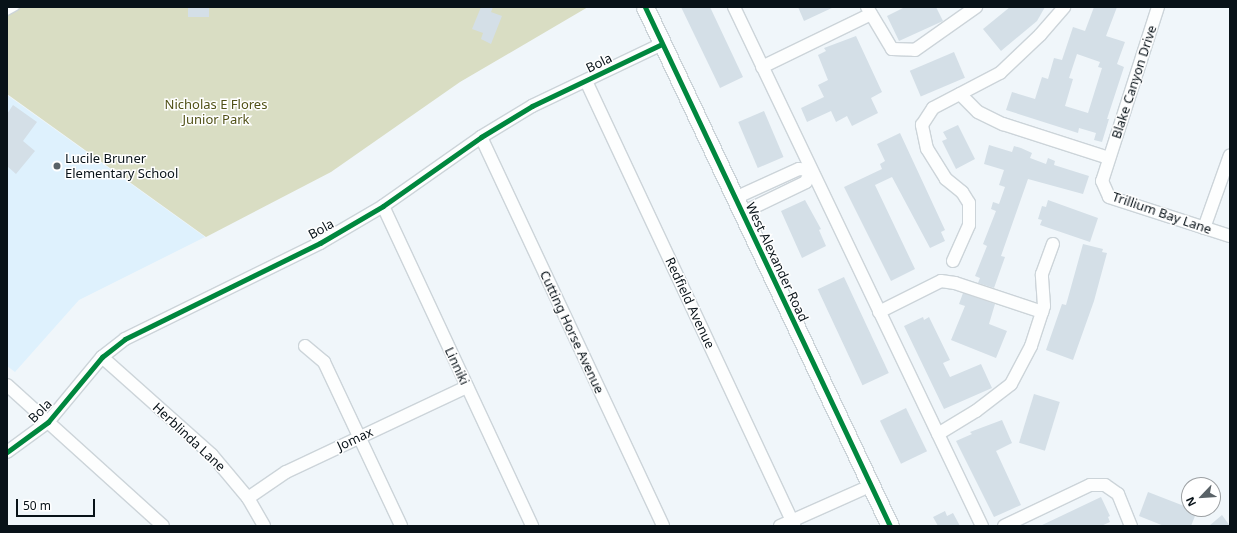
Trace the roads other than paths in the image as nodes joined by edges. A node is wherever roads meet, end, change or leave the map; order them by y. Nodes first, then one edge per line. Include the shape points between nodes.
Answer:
1 (16, 7) edge
2 (645, 7) edge
3 (734, 7) edge
4 (976, 7) edge
5 (1064, 7) edge
6 (1158, 7) edge
7 (869, 10) edge
8 (7, 12) edge
9 (662, 44) junction
10 (762, 67) junction
11 (586, 81) junction
12 (960, 94) junction
13 (481, 137) junction
14 (1230, 155) edge
15 (1109, 158) junction
16 (812, 170) junction
17 (773, 181) junction
18 (779, 195) junction
19 (739, 205) junction
20 (382, 206) junction
21 (1204, 228) junction
22 (1230, 236) edge
23 (1053, 244) dead end
24 (953, 261) dead end
25 (879, 312) junction
26 (1042, 312) junction
27 (305, 346) dead end
28 (102, 357) junction
29 (7, 385) edge
30 (467, 387) junction
31 (48, 422) junction
32 (938, 434) junction
33 (359, 437) junction
34 (7, 452) edge
35 (870, 486) junction
36 (248, 498) junction
37 (793, 523) edge
38 (163, 526) edge
39 (264, 526) edge
40 (401, 526) edge
41 (532, 526) edge
42 (663, 526) edge
43 (780, 526) edge
44 (890, 526) edge
45 (982, 526) edge
46 (1004, 526) edge
47 (1132, 526) edge

1 - 8 lane
2 - 9 main road, West Alexander Road
3 - 10 street
4 - 7 street via 915,50 892,49
5 - 12 street via 1040,35 1000,73
6 - 15 street, Blake Canyon Drive
7 - 10 street
9 - 11 street, Bola
9 - 19 main road, West Alexander Road
10 - 16 street
11 - 13 street, Bola via 532,106
11 - 37 street, Redfield Avenue
12 - 15 street via 978,112 1002,124
12 - 24 street via 933,108 922,125 927,149 946,179 962,192 968,203 969,225
13 - 20 street, Bola
13 - 42 street, Cutting Horse Avenue
14 - 21 street
15 - 21 street, Trillium Bay Lane via 1102,181 1109,197
16 - 17 street via 799,169
16 - 18 street via 806,182
16 - 25 street
17 - 18 lane
17 - 19 street
18 - 19 street
19 - 35 main road, West Alexander Road
20 - 28 street, Bola via 320,243 141,329
20 - 30 street, Linniki
21 - 22 street, Trillium Bay Lane
23 - 26 street via 1042,274
25 - 26 street via 941,281
25 - 32 street
26 - 32 street via 1031,346 1011,384 976,412
27 - 33 street via 324,362
28 - 31 street, Bola
28 - 36 street, Herblinda Lane via 212,455
29 - 31 street
30 - 33 street, Jomax
30 - 41 street, Linniki
31 - 34 street, Bola
31 - 38 street
32 - 45 street
33 - 36 street, Jomax via 286,472
33 - 40 street
35 - 37 street
35 - 44 main road, West Alexander Road
36 - 39 street, Herblinda Lane
37 - 43 street
46 - 47 street via 1090,484 1105,485 1118,494

